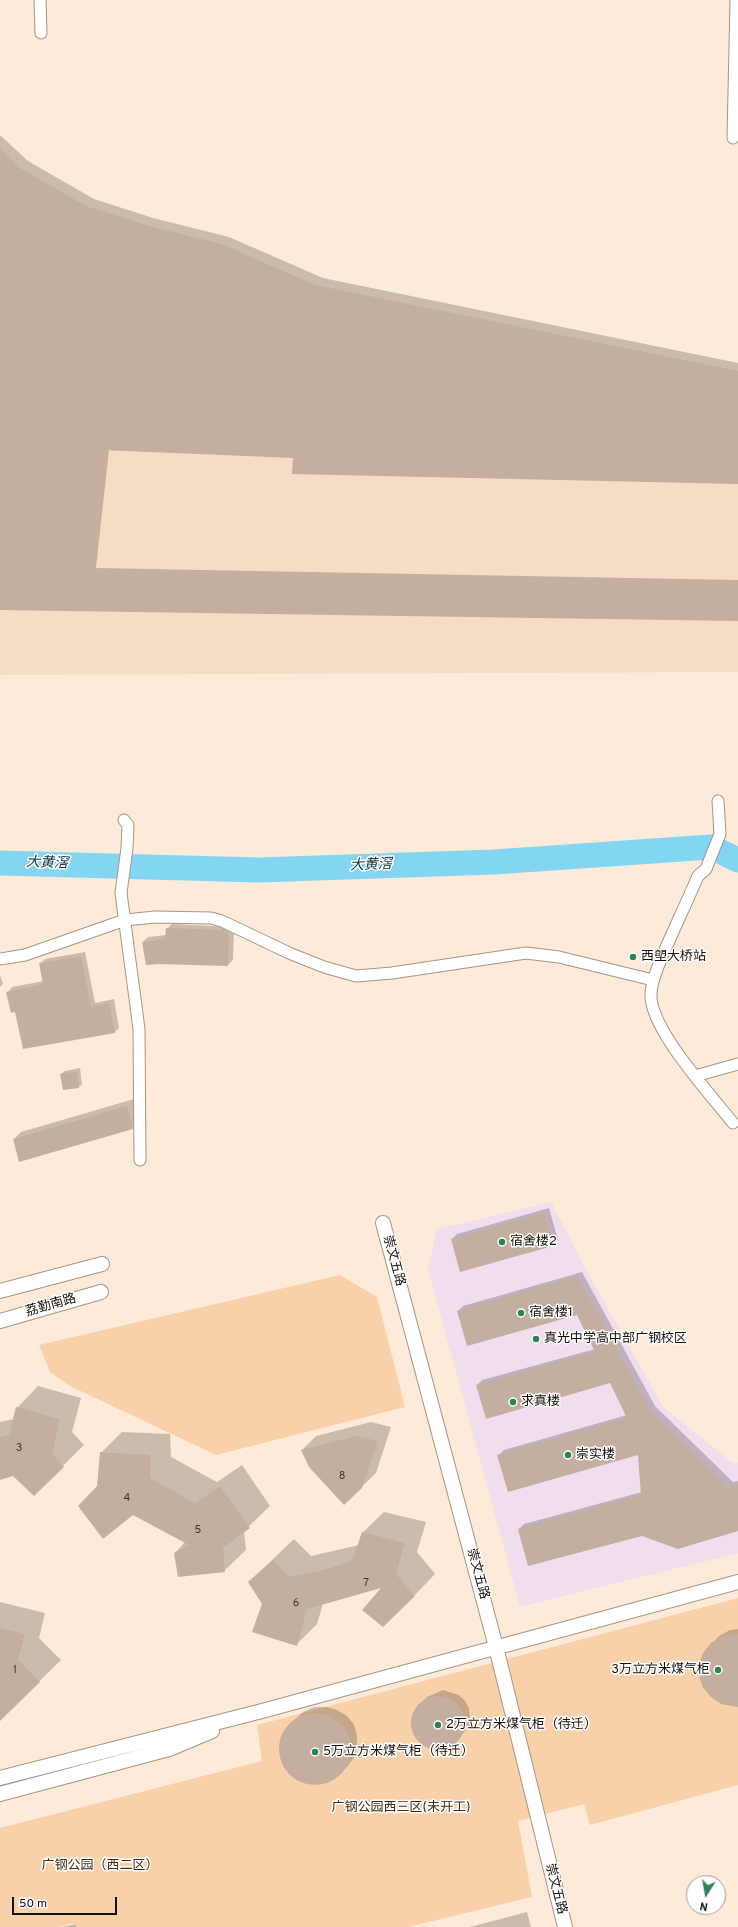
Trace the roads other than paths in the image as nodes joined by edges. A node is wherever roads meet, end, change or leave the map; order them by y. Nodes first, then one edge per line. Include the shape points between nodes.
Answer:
1 (40, 0) edge
2 (736, 0) edge
3 (41, 34) dead end
4 (733, 138) dead end
5 (718, 802) dead end
6 (124, 820) dead end
7 (125, 920) junction
8 (0, 959) edge
9 (653, 980) junction
10 (738, 1064) edge
11 (695, 1076) junction
12 (733, 1123) dead end
13 (140, 1160) dead end
14 (382, 1223) dead end
15 (102, 1264) dead end
16 (0, 1291) edge
17 (101, 1292) dead end
18 (0, 1321) edge
19 (738, 1582) edge
20 (496, 1647) junction
21 (262, 1711) junction
22 (0, 1778) edge
23 (0, 1794) edge
24 (565, 1927) edge

1 - 3 street
2 - 4 street
5 - 9 street via 720,834 706,868 698,876
6 - 7 street via 128,825 121,893
7 - 8 street via 25,955
7 - 9 street via 155,917 211,918 324,967 356,976 526,953 559,957
7 - 13 street via 139,1028
9 - 11 street via 650,992 654,1012 674,1047
10 - 11 street
11 - 12 street
14 - 20 street, 崇文五路
15 - 16 street, 荔勤南路
17 - 18 street, 荔勤南路
19 - 20 street
20 - 21 street
20 - 24 street, 崇文五路
21 - 22 street
21 - 23 street via 169,1749

